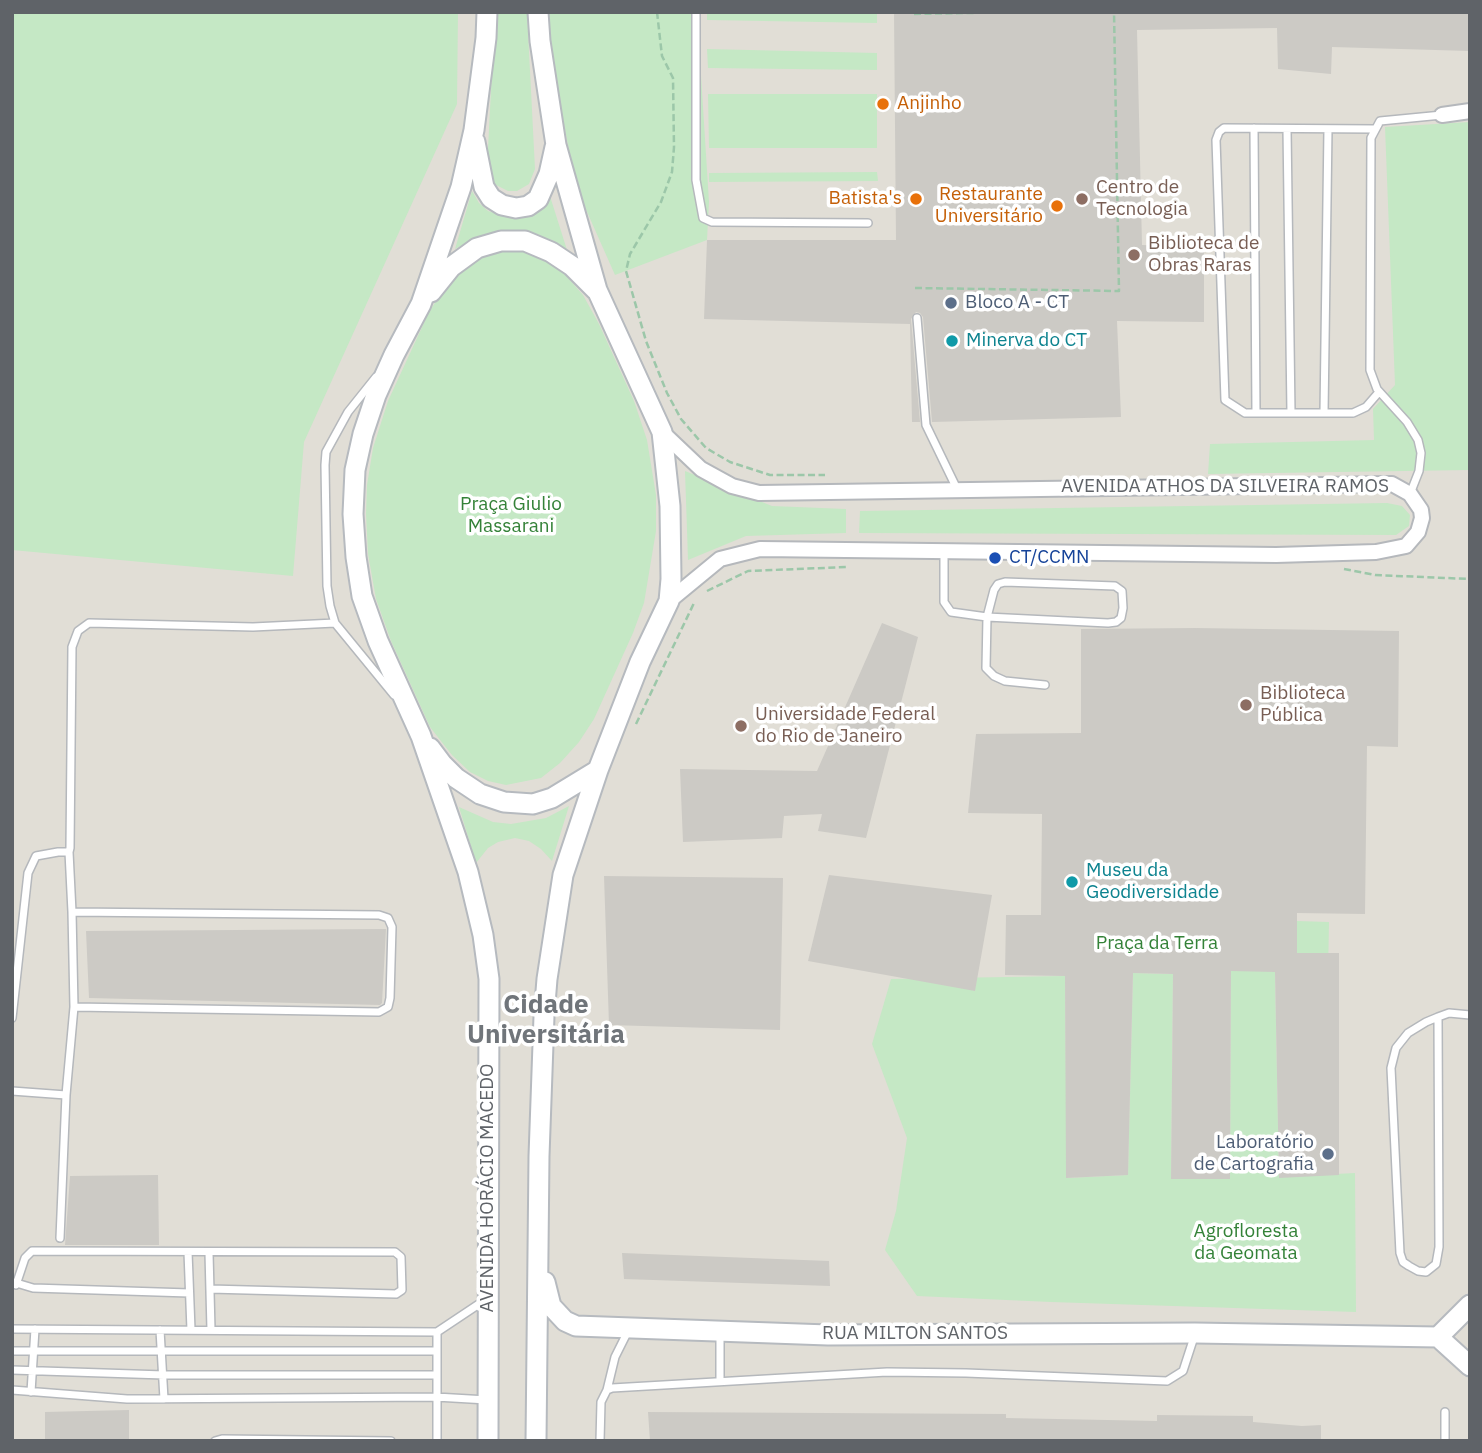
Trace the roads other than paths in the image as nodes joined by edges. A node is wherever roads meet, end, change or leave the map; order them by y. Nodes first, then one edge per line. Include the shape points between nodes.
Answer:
1 (487, 12) edge
2 (538, 12) edge
3 (696, 12) edge
4 (1470, 111) edge
5 (1442, 115) joint
6 (1254, 128) junction
7 (1287, 129) junction
8 (1328, 129) junction
9 (1375, 129) junction
10 (474, 130) junction
11 (556, 145) junction
12 (868, 223) dead end
13 (597, 290) junction
14 (421, 304) junction
15 (917, 318) dead end
16 (394, 355) junction
17 (1379, 392) junction
18 (1256, 413) junction
19 (1292, 413) junction
20 (1324, 413) junction
21 (662, 432) junction
22 (957, 489) junction
23 (1410, 495) junction
24 (944, 552) junction
25 (669, 601) junction
26 (988, 617) junction
27 (335, 623) junction
28 (1045, 685) dead end
29 (417, 727) junction
30 (598, 770) junction
31 (69, 852) junction
32 (72, 912) junction
33 (74, 1007) junction
34 (1470, 1016) edge
35 (1438, 1017) junction
36 (12, 1018) edge
37 (12, 1091) edge
38 (66, 1095) junction
39 (539, 1156) junction
40 (61, 1238) dead end
41 (188, 1252) junction
42 (209, 1253) junction
43 (14, 1283) edge
44 (210, 1289) junction
45 (189, 1293) junction
46 (487, 1298) junction
47 (1470, 1306) edge
48 (629, 1328) junction
49 (12, 1329) edge
50 (35, 1329) junction
51 (160, 1330) junction
52 (191, 1330) junction
53 (211, 1330) junction
54 (720, 1331) junction
55 (437, 1332) junction
56 (1195, 1333) junction
57 (1438, 1337) junction
58 (12, 1351) edge
59 (34, 1351) junction
60 (162, 1351) junction
61 (437, 1351) junction
62 (1470, 1366) edge
63 (12, 1370) edge
64 (33, 1370) junction
65 (164, 1375) junction
66 (436, 1375) junction
67 (720, 1380) junction
68 (12, 1390) edge
69 (607, 1390) junction
70 (31, 1392) junction
71 (436, 1398) junction
72 (164, 1399) junction
73 (489, 1400) junction
74 (1445, 1412) dead end
75 (365, 1440) edge
76 (215, 1441) edge
77 (391, 1441) edge
78 (437, 1441) edge
79 (488, 1441) edge
80 (536, 1441) edge
81 (600, 1441) edge
82 (1445, 1441) edge

1 - 10 street
2 - 11 street
3 - 12 lane via 696,180 704,218 712,222
4 - 5 street
5 - 9 lane via 1380,121
6 - 7 lane
6 - 18 lane
6 - 18 lane via 1224,128 1216,140 1225,400 1234,408
7 - 8 lane
7 - 19 lane
8 - 9 lane
8 - 20 lane
9 - 17 lane via 1371,145 1370,370
10 - 11 street via 484,187 491,198 516,208 538,199
10 - 14 street via 461,187
11 - 13 street
13 - 14 street via 551,252 525,241 501,241 477,248 451,267
13 - 21 street
14 - 16 street
15 - 22 lane via 926,425
16 - 27 lane via 348,412 326,452 327,586
16 - 29 street via 363,434 353,514 362,596
17 - 20 lane via 1366,407 1353,413
17 - 23 lane via 1419,440 1419,471
18 - 19 lane
19 - 20 lane
21 - 22 street, AVENIDA ATHOS DA SILVEIRA RAMOS via 701,469 732,486 758,493
21 - 25 street via 670,506
22 - 23 street, AVENIDA ATHOS DA SILVEIRA RAMOS via 1392,484
23 - 24 street, AVENIDA ATHOS DA SILVEIRA RAMOS via 1421,510 1419,532 1406,546 1376,552
24 - 25 street, AVENIDA ATHOS DA SILVEIRA RAMOS via 760,549 737,553 720,559
24 - 26 lane via 946,607 951,612
25 - 30 street
26 - 26 lane via 1116,622 1121,618 1122,591 1115,586 1005,582 994,590
26 - 28 lane via 986,668 1005,681
27 - 29 lane
27 - 31 lane via 253,627 89,623 82,627 72,647
29 - 30 street via 456,778 480,794 504,802 533,804 552,798
29 - 46 street, AVENIDA HORÁCIO MACEDO via 468,872 489,979
30 - 39 street via 562,875 547,979
31 - 32 lane
31 - 36 lane via 36,856 28,873
32 - 33 lane
32 - 33 lane via 379,915 388,918 392,927 390,998 388,1007 379,1012
33 - 38 lane
34 - 35 lane via 1449,1013
35 - 35 lane via 1438,1258 1426,1272 1404,1262 1400,1253 1391,1068 1396,1048 1408,1033
37 - 38 lane
38 - 40 lane
39 - 48 street, RUA MILTON SANTOS via 546,1204 545,1279 551,1306 576,1326
39 - 80 street
41 - 42 lane
41 - 43 lane via 32,1251
41 - 45 lane
42 - 44 lane
42 - 44 lane via 396,1252 401,1257 402,1290 396,1294
43 - 45 lane via 33,1288
44 - 53 lane
45 - 52 lane
46 - 55 lane
46 - 73 street, AVENIDA HORÁCIO MACEDO
47 - 57 street
48 - 54 street, RUA MILTON SANTOS
48 - 69 lane
49 - 50 lane
50 - 51 lane
50 - 59 lane
51 - 52 lane
51 - 60 lane
52 - 53 lane
53 - 55 lane
54 - 56 street, RUA MILTON SANTOS via 828,1335
54 - 67 lane
55 - 61 lane
56 - 57 street, RUA MILTON SANTOS
56 - 67 lane via 1182,1371 1167,1381 900,1372
57 - 62 street
58 - 59 lane
59 - 60 lane
59 - 64 lane
60 - 61 lane
60 - 65 lane
61 - 66 lane
63 - 64 lane
64 - 65 lane
64 - 70 lane
65 - 66 lane
65 - 72 lane
66 - 71 lane
67 - 69 lane
68 - 70 lane
69 - 81 lane via 601,1402
70 - 72 lane
71 - 72 lane
71 - 73 lane
71 - 78 lane
73 - 79 street, AVENIDA HORÁCIO MACEDO
74 - 82 lane
75 - 76 lane
75 - 77 lane

